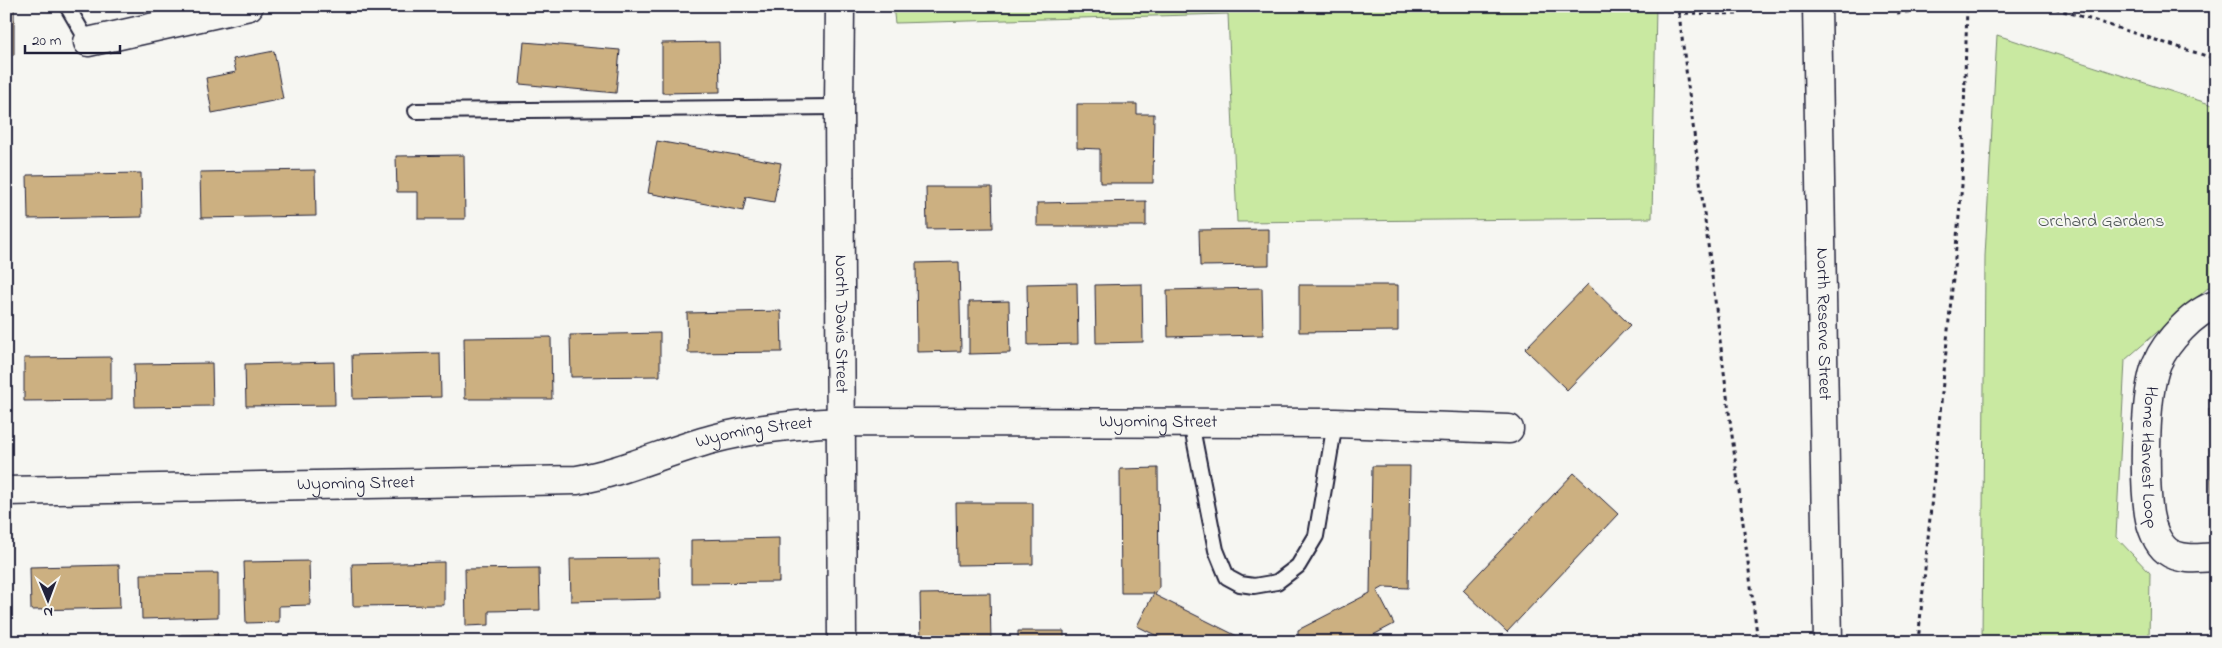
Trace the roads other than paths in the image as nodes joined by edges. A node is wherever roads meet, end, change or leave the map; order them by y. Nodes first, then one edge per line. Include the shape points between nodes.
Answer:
1 (67, 6) edge
2 (249, 6) edge
3 (840, 6) edge
4 (1817, 6) edge
5 (88, 42) joint
6 (839, 108) junction
7 (416, 111) dead end
8 (2216, 305) edge
9 (842, 422) junction
10 (1191, 423) junction
11 (1335, 423) junction
12 (1508, 429) dead end
13 (6, 491) edge
14 (2216, 558) edge
15 (842, 642) edge
16 (1828, 642) edge

1 - 5 lane
2 - 5 main road
3 - 6 main road, North Davis Street
4 - 16 main road, North Reserve Street
6 - 7 lane
6 - 9 main road, North Davis Street
8 - 14 main road, Home Harvest Loop via 2208,307 2175,335 2157,363 2148,402 2146,472 2149,515 2157,539 2168,552 2186,558
9 - 10 main road, Wyoming Street
9 - 13 main road, Wyoming Street via 762,429 712,440 602,476 577,480
9 - 15 main road, North Davis Street
10 - 11 main road, Wyoming Street
10 - 11 lane via 1216,550 1227,576 1240,584 1254,586 1277,582 1298,566 1316,536
11 - 12 main road, Wyoming Street

